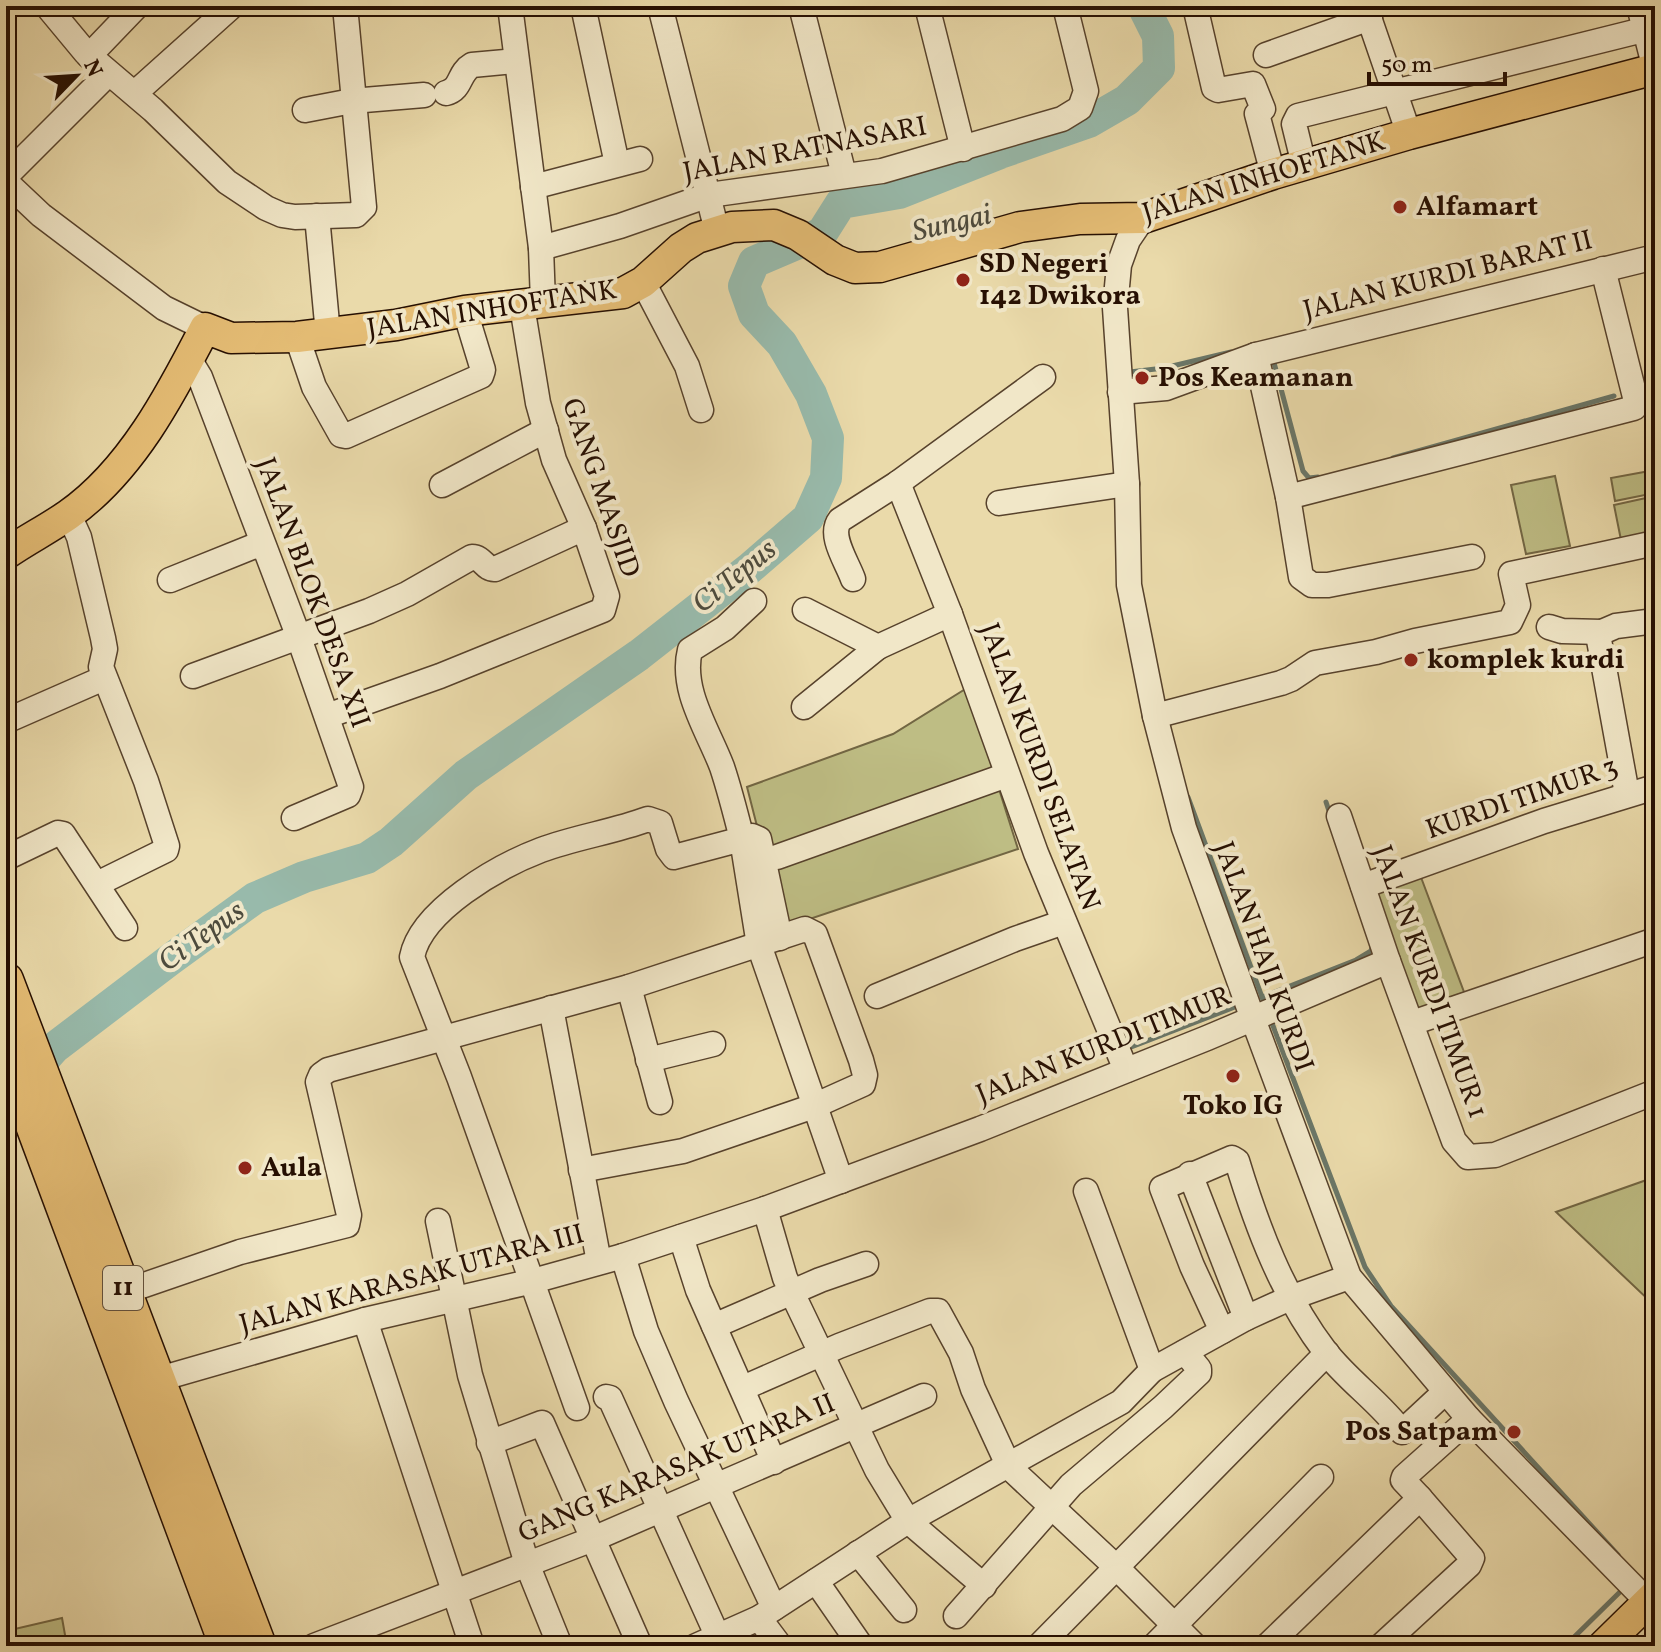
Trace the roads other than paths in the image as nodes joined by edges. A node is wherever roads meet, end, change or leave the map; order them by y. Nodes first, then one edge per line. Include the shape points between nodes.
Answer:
1 (47, 6) edge
2 (137, 6) edge
3 (232, 6) edge
4 (345, 6) edge
5 (510, 6) edge
6 (583, 6) edge
7 (660, 6) edge
8 (801, 6) edge
9 (927, 6) edge
10 (1065, 6) edge
11 (1195, 6) edge
12 (1639, 6) edge
13 (1368, 12) edge
14 (1650, 29) edge
15 (1266, 55) dead end
16 (89, 56) junction
17 (516, 61) junction
18 (1655, 69) edge
19 (108, 74) junction
20 (135, 93) junction
21 (1395, 94) junction
22 (352, 101) junction
23 (305, 110) dead end
24 (1409, 134) junction
25 (963, 149) junction
26 (1304, 165) junction
27 (1273, 174) junction
28 (844, 175) junction
29 (6, 176) edge
30 (6, 182) edge
31 (533, 187) junction
32 (317, 216) junction
33 (714, 216) junction
34 (1143, 218) junction
35 (541, 248) junction
36 (1655, 257) edge
37 (1603, 269) junction
38 (643, 282) junction
39 (537, 298) junction
40 (465, 311) junction
41 (205, 328) junction
42 (328, 334) junction
43 (297, 337) junction
44 (1256, 355) junction
45 (189, 359) junction
46 (1043, 377) dead end
47 (1120, 392) junction
48 (701, 410) dead end
49 (546, 430) junction
50 (898, 483) junction
51 (1127, 484) junction
52 (442, 485) dead end
53 (1288, 497) junction
54 (999, 503) dead end
55 (69, 515) junction
56 (584, 528) junction
57 (262, 543) junction
58 (1655, 543) edge
59 (6, 554) edge
60 (1472, 557) dead end
61 (853, 579) dead end
62 (170, 580) dead end
63 (754, 601) dead end
64 (805, 610) dead end
65 (950, 614) junction
66 (1655, 621) edge
67 (1549, 627) dead end
68 (1602, 632) junction
69 (298, 635) junction
70 (878, 647) junction
71 (193, 676) dead end
72 (104, 678) junction
73 (804, 707) dead end
74 (1159, 715) junction
75 (327, 716) junction
76 (6, 721) edge
77 (1007, 775) junction
78 (1655, 787) edge
79 (1627, 794) junction
80 (1339, 816) dead end
81 (294, 818) dead end
82 (742, 839) junction
83 (777, 857) dead end
84 (6, 858) edge
85 (97, 884) junction
86 (1363, 886) junction
87 (1064, 922) junction
88 (125, 928) dead end
89 (1655, 940) edge
90 (769, 941) junction
91 (1388, 961) junction
92 (6, 980) edge
93 (629, 987) junction
94 (877, 996) dead end
95 (551, 1008) junction
96 (1263, 1014) junction
97 (1412, 1023) junction
98 (444, 1039) junction
99 (713, 1044) dead end
100 (18, 1059) edge
101 (648, 1060) junction
102 (1126, 1070) junction
103 (1655, 1092) edge
104 (660, 1102) dead end
105 (814, 1106) junction
106 (42, 1108) junction
107 (581, 1170) junction
108 (1190, 1174) junction
109 (841, 1181) junction
110 (1086, 1191) dead end
111 (765, 1209) junction
112 (438, 1221) dead end
113 (681, 1237) junction
114 (611, 1259) junction
115 (866, 1264) dead end
116 (1349, 1277) junction
117 (533, 1281) junction
118 (124, 1292) junction
119 (792, 1293) junction
120 (452, 1298) junction
121 (1290, 1298) junction
122 (1246, 1318) junction
123 (365, 1320) junction
124 (714, 1326) junction
125 (1222, 1331) junction
126 (1185, 1352) junction
127 (1327, 1353) junction
128 (822, 1354) junction
129 (1152, 1370) junction
130 (156, 1380) junction
131 (743, 1388) junction
132 (1445, 1392) junction
133 (924, 1396) dead end
134 (606, 1397) dead end
135 (577, 1408) dead end
136 (1469, 1419) junction
137 (857, 1426) junction
138 (489, 1443) junction
139 (774, 1462) junction
140 (1009, 1467) junction
141 (1321, 1477) dead end
142 (178, 1478) junction
143 (716, 1488) junction
144 (1420, 1498) junction
145 (1053, 1506) junction
146 (660, 1509) junction
147 (908, 1521) junction
148 (593, 1539) junction
149 (858, 1553) junction
150 (527, 1564) junction
151 (1115, 1566) junction
152 (816, 1581) junction
153 (984, 1586) junction
154 (453, 1595) junction
155 (1652, 1599) edge
156 (904, 1610) dead end
157 (767, 1613) junction
158 (956, 1616) dead end
159 (1175, 1624) junction
160 (704, 1643) edge
161 (227, 1646) edge
162 (259, 1646) edge
163 (314, 1646) edge
164 (472, 1646) edge
165 (560, 1646) edge
166 (640, 1646) edge
167 (780, 1646) edge
168 (861, 1646) edge
169 (1039, 1646) edge
170 (1154, 1646) edge
171 (1195, 1646) edge
172 (1267, 1646) edge
173 (1381, 1646) edge
174 (1603, 1646) edge

1 - 16 street
2 - 16 street
3 - 20 street
4 - 22 street
5 - 17 street, GANG MASJID
6 - 31 street via 628,162
7 - 33 street
8 - 28 street
9 - 25 street
10 - 25 street, JALAN RATNASARI via 1086,91 1080,108 1062,119
11 - 27 street via 1216,90 1253,84 1263,109 1257,115
12 - 14 street
13 - 15 street
13 - 21 street
14 - 18 street
14 - 21 street
16 - 19 street
17 - 22 street via 472,65 457,87 435,94
17 - 31 street, GANG MASJID
18 - 24 main road, JALAN INHOFTANK
19 - 20 street
19 - 29 street
20 - 32 street via 227,182 282,215
21 - 24 street
21 - 26 street via 1298,116 1294,124
22 - 23 street
22 - 32 street via 364,207 356,215
24 - 26 main road, JALAN INHOFTANK
25 - 28 street, JALAN RATNASARI via 882,171
26 - 27 main road, JALAN INHOFTANK
27 - 34 main road, JALAN INHOFTANK
28 - 33 street, JALAN RATNASARI
30 - 41 street via 164,308
31 - 35 street, GANG MASJID
32 - 42 street
33 - 34 main road, JALAN INHOFTANK via 742,226 774,225 855,268 880,267 1020,227
33 - 35 street, JALAN RATNASARI via 620,226
33 - 38 main road, JALAN INHOFTANK
34 - 47 street, JALAN HAJI KURDI via 1119,265 1115,308
35 - 39 street, GANG MASJID
36 - 37 street, JALAN KURDI BARAT II
37 - 44 street, JALAN KURDI BARAT II
37 - 53 street via 1635,397 1631,410
38 - 39 main road, JALAN INHOFTANK via 623,293
38 - 48 street via 687,366
39 - 40 main road, JALAN INHOFTANK
39 - 49 street, GANG MASJID via 530,364
40 - 42 main road, JALAN INHOFTANK
40 - 43 street via 483,370 478,378 346,436 314,387
41 - 43 main road, JALAN INHOFTANK via 231,338
41 - 45 main road
42 - 43 main road, JALAN INHOFTANK
44 - 47 street, JALAN KURDI BARAT II via 1166,388
44 - 53 street
45 - 55 main road via 129,454
45 - 57 street, JALAN BLOK DESA XII
46 - 50 street
47 - 51 street, JALAN HAJI KURDI
49 - 52 street
49 - 56 street, GANG MASJID
50 - 61 street via 836,525
50 - 65 street, JALAN KURDI SELATAN
51 - 54 street
51 - 74 street, JALAN HAJI KURDI via 1129,585
53 - 60 street via 1301,577 1312,585
55 - 59 main road
55 - 72 street via 103,638
56 - 69 street via 495,569 478,558 467,559 407,594
56 - 75 street, GANG MASJID via 607,596 603,610
57 - 62 street
57 - 69 street, JALAN BLOK DESA XII
58 - 74 street via 1511,574 1518,605 1510,622 1315,663 1281,683
63 - 82 street via 690,650 687,662 693,700 722,768
64 - 70 street
65 - 70 street
65 - 77 street, JALAN KURDI SELATAN
66 - 68 street
67 - 68 street
68 - 79 street via 1599,640
69 - 71 street
69 - 75 street, JALAN BLOK DESA XII
70 - 73 street
72 - 76 street
72 - 85 street via 167,848
74 - 96 street, JALAN HAJI KURDI via 1184,828
75 - 81 street, JALAN BLOK DESA XII via 351,792
77 - 83 street
77 - 87 street, JALAN KURDI SELATAN
78 - 79 street, KURDI TIMUR 3
79 - 86 street, KURDI TIMUR 3
80 - 86 street, JALAN KURDI TIMUR 1
82 - 90 street
82 - 98 street via 674,857 660,823 648,819 541,850 489,877 435,916 412,957
84 - 85 street via 63,834
85 - 88 street
86 - 91 street, JALAN KURDI TIMUR 1
87 - 94 street
87 - 102 street, JALAN KURDI SELATAN
89 - 97 street
90 - 93 street
90 - 105 street
90 - 105 street via 810,930 820,943 865,1075 863,1084 852,1091
91 - 96 street, JALAN KURDI TIMUR
91 - 97 street, JALAN KURDI TIMUR 1
92 - 100 highway, 11
93 - 95 street
93 - 101 street
95 - 98 street
95 - 107 street
96 - 102 street, JALAN KURDI TIMUR
96 - 116 street, JALAN HAJI KURDI
97 - 103 street, JALAN KURDI TIMUR 1 via 1454,1141 1468,1157 1495,1155
98 - 117 street
98 - 118 street via 321,1075 318,1082 347,1225 240,1252
99 - 101 street
100 - 106 highway, 11
101 - 104 street
102 - 109 street, JALAN KURDI TIMUR
105 - 107 street via 683,1151
105 - 109 street
106 - 118 highway, 11
106 - 142 highway, 11
107 - 114 street
108 - 121 street via 1235,1158
108 - 122 street
108 - 125 street via 1164,1185 1163,1191
109 - 111 street, JALAN KARASAK UTARA III
110 - 129 street
111 - 113 street, JALAN KARASAK UTARA III
111 - 119 street
112 - 120 street
113 - 114 street, JALAN KARASAK UTARA III
113 - 124 street
114 - 117 street, JALAN KARASAK UTARA III
114 - 143 street
115 - 119 street
116 - 121 street
116 - 132 street, JALAN HAJI KURDI
117 - 120 street, JALAN KARASAK UTARA III
117 - 135 street
118 - 130 highway, 11
119 - 124 street
119 - 128 street
120 - 123 street, JALAN KARASAK UTARA III
120 - 138 street
121 - 122 street
121 - 127 street
122 - 125 street
123 - 130 street, JALAN KARASAK UTARA III
123 - 154 street
124 - 131 street
125 - 126 street
126 - 129 street
126 - 145 street via 1199,1373
127 - 132 street via 1402,1432
127 - 151 street
128 - 131 street
128 - 137 street
128 - 140 street via 938,1311
129 - 140 street via 1121,1402
130 - 142 highway, 11
131 - 139 street
132 - 136 street, JALAN HAJI KURDI
133 - 137 street, GANG KARASAK UTARA II
134 - 146 street
136 - 144 street via 1404,1477
136 - 155 street, JALAN HAJI KURDI
137 - 139 street, GANG KARASAK UTARA II
137 - 147 street
138 - 148 street via 542,1423
138 - 150 street
139 - 143 street, GANG KARASAK UTARA II
140 - 145 street
140 - 147 street
141 - 159 street
142 - 161 highway, 11
142 - 162 highway, 11
143 - 146 street, GANG KARASAK UTARA II
143 - 157 street
144 - 172 street
144 - 173 street via 1472,1558
145 - 151 street
145 - 153 street
146 - 148 street, GANG KARASAK UTARA II
146 - 160 street
147 - 149 street
147 - 153 street
148 - 150 street, GANG KARASAK UTARA II
148 - 166 street
149 - 152 street
149 - 156 street
150 - 154 street, GANG KARASAK UTARA II
150 - 165 street
151 - 159 street
151 - 169 street
152 - 157 street
152 - 168 street
153 - 158 street
154 - 163 street, GANG KARASAK UTARA II
154 - 164 street
155 - 174 main road
157 - 160 street
157 - 167 street
159 - 170 street
159 - 171 street

